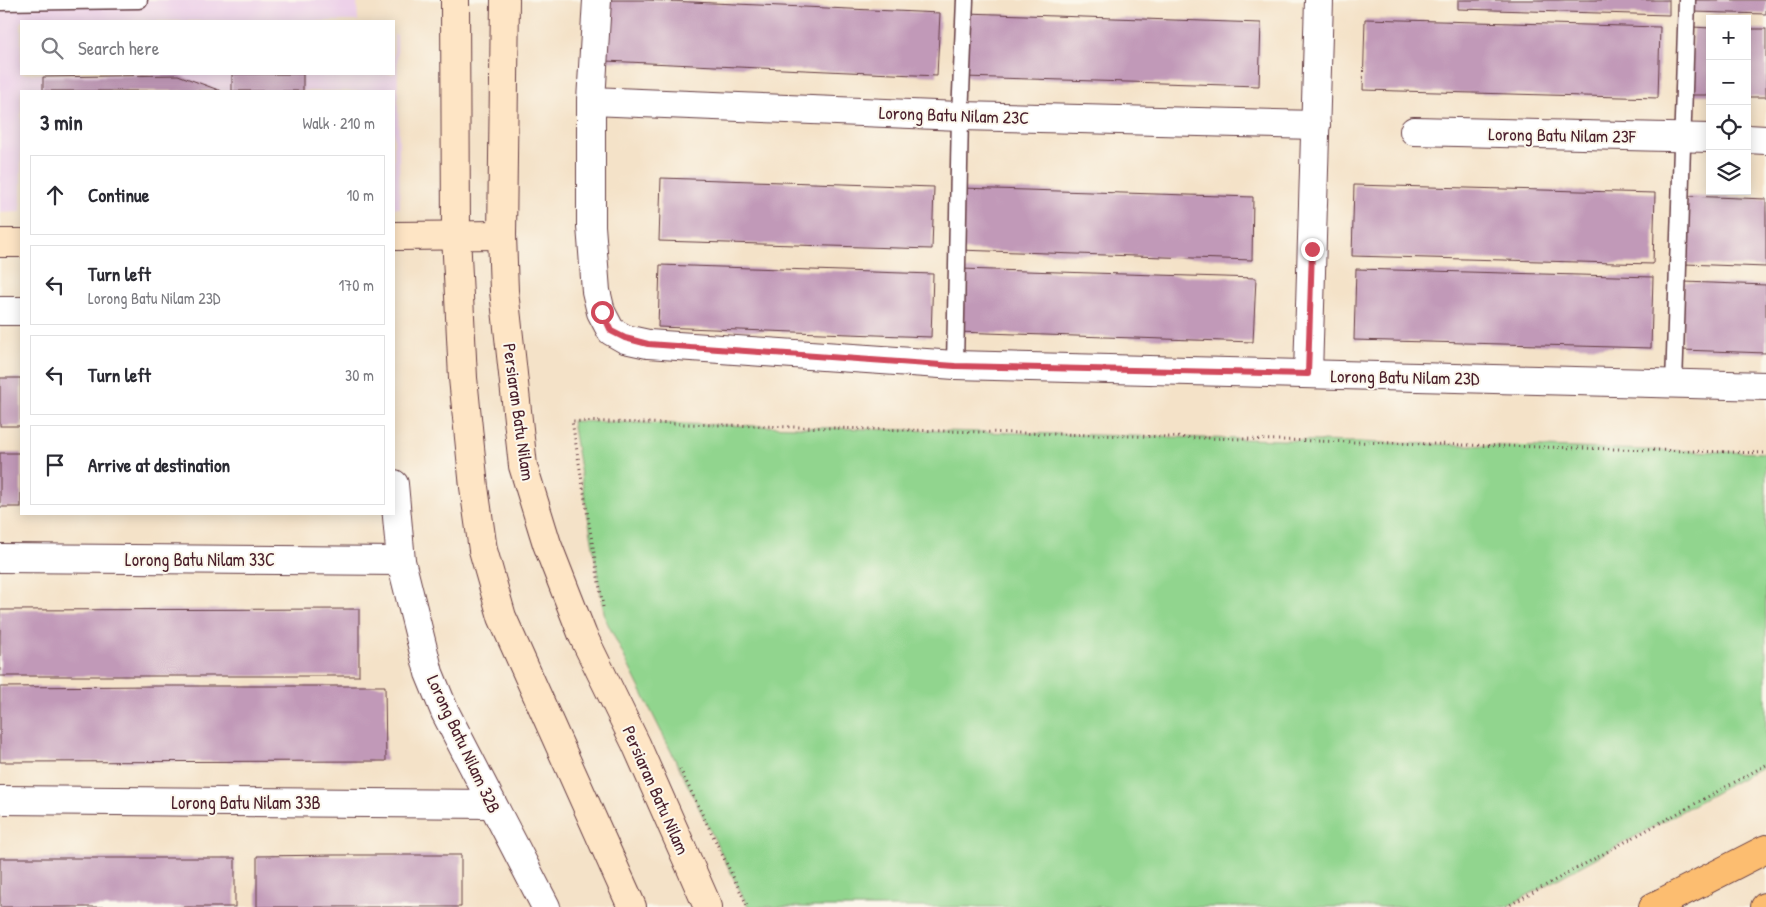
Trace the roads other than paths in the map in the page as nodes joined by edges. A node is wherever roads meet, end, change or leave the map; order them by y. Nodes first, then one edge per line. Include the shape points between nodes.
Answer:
1 (139, 0) edge
2 (455, 0) edge
3 (505, 0) edge
4 (597, 0) edge
5 (965, 0) edge
6 (1319, 0) edge
7 (1687, 0) edge
8 (0, 2) edge
9 (592, 101) junction
10 (960, 116) junction
11 (1316, 125) junction
12 (1414, 131) dead end
13 (1682, 138) junction
14 (1706, 138) edge
15 (1751, 139) edge
16 (1766, 140) edge
17 (456, 235) junction
18 (502, 235) junction
19 (395, 236) edge
20 (0, 243) edge
21 (20, 243) edge
22 (0, 311) edge
23 (20, 311) edge
24 (955, 366) junction
25 (1308, 374) junction
26 (1674, 384) junction
27 (1766, 386) edge
28 (395, 495) edge
29 (0, 558) edge
30 (401, 560) junction
31 (0, 800) edge
32 (492, 804) junction
33 (1766, 849) edge
34 (546, 907) edge
35 (632, 907) edge
36 (708, 907) edge
37 (1653, 907) edge

1 - 8 lane
2 - 17 main road
3 - 18 main road, Persiaran Batu Nilam
4 - 9 street
5 - 10 lane
6 - 11 street
7 - 13 lane
9 - 10 street, Lorong Batu Nilam 23C
9 - 24 street, Lorong Batu Nilam 23D via 592,226 596,291 611,331 648,344
10 - 11 street, Lorong Batu Nilam 23C
10 - 24 lane
11 - 25 street
12 - 13 street, Lorong Batu Nilam 23F
13 - 14 street, Lorong Batu Nilam 23F
13 - 26 lane
15 - 16 street
17 - 18 main road
17 - 19 main road
17 - 35 main road via 463,378 483,550 502,617
18 - 36 main road, Persiaran Batu Nilam via 504,291 523,466 547,544 583,636 636,744
20 - 21 main road
22 - 23 street
24 - 25 street, Lorong Batu Nilam 23D
25 - 26 street, Lorong Batu Nilam 23D
26 - 27 street, Lorong Batu Nilam 23D
28 - 30 street, Lorong Batu Nilam 32B
29 - 30 street, Lorong Batu Nilam 33C
30 - 32 street, Lorong Batu Nilam 32B via 429,673
31 - 32 street, Lorong Batu Nilam 33B
32 - 34 street, Lorong Batu Nilam 32B
33 - 37 main road

